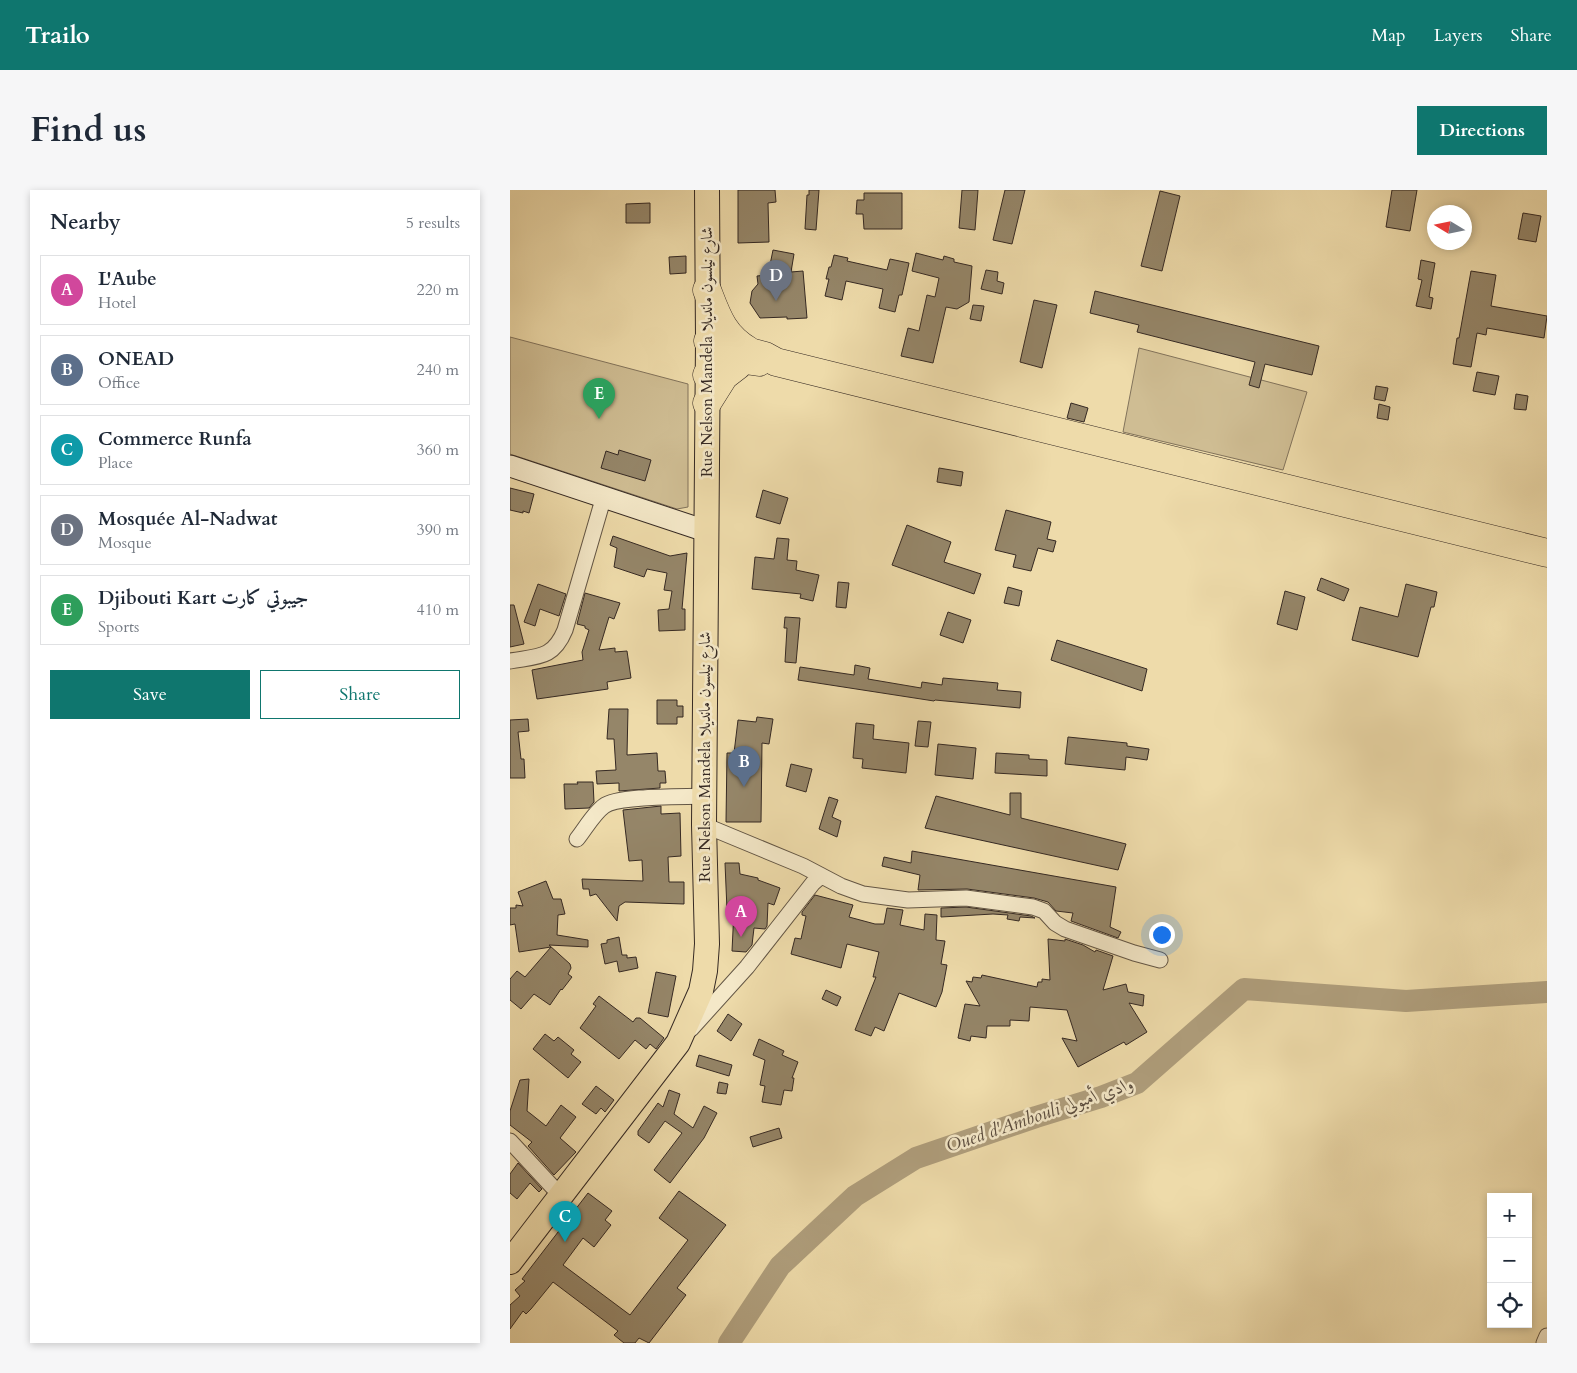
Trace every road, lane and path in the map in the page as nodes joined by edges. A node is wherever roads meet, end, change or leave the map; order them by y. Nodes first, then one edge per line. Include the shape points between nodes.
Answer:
1 (707, 190) edge
2 (707, 290) junction
3 (708, 341) junction
4 (760, 359) junction
5 (707, 375) junction
6 (707, 403) junction
7 (510, 466) edge
8 (604, 496) junction
9 (706, 531) junction
10 (1547, 553) edge
11 (510, 661) edge
12 (705, 796) junction
13 (704, 825) junction
14 (577, 839) dead end
15 (821, 876) junction
16 (1160, 960) dead end
17 (678, 1043) junction
18 (510, 1141) edge
19 (560, 1196) junction
20 (510, 1262) edge
21 (1547, 1336) edge
22 (1544, 1343) edge

1 - 2 main road, Rue Nelson Mandela شارع نيلسون مانديلا
2 - 3 main road, Rue Nelson Mandela شارع نيلسون مانديلا
2 - 4 highway via 724,330
3 - 4 highway
3 - 5 main road, Rue Nelson Mandela شارع نيلسون مانديلا
4 - 5 highway via 738,359
4 - 6 highway via 731,370
4 - 10 highway
5 - 6 main road, Rue Nelson Mandela شارع نيلسون مانديلا
6 - 9 main road, Rue Nelson Mandela شارع نيلسون مانديلا
7 - 8 street
8 - 9 street
8 - 11 street via 560,643 552,651
9 - 12 main road, Rue Nelson Mandela شارع نيلسون مانديلا
12 - 13 main road, Rue Nelson Mandela شارع نيلسون مانديلا
12 - 14 street via 610,803
13 - 15 street
13 - 17 main road, Rue Nelson Mandela شارع نيلسون مانديلا via 705,971 701,991
15 - 16 street via 863,894 908,900 966,898 1033,907 1044,911 1064,929
15 - 17 street
17 - 19 main road, Rue Nelson Mandela شارع نيلسون مانديلا
18 - 19 street
19 - 20 main road, Rue Nelson Mandela شارع نيلسون مانديلا
21 - 22 street

